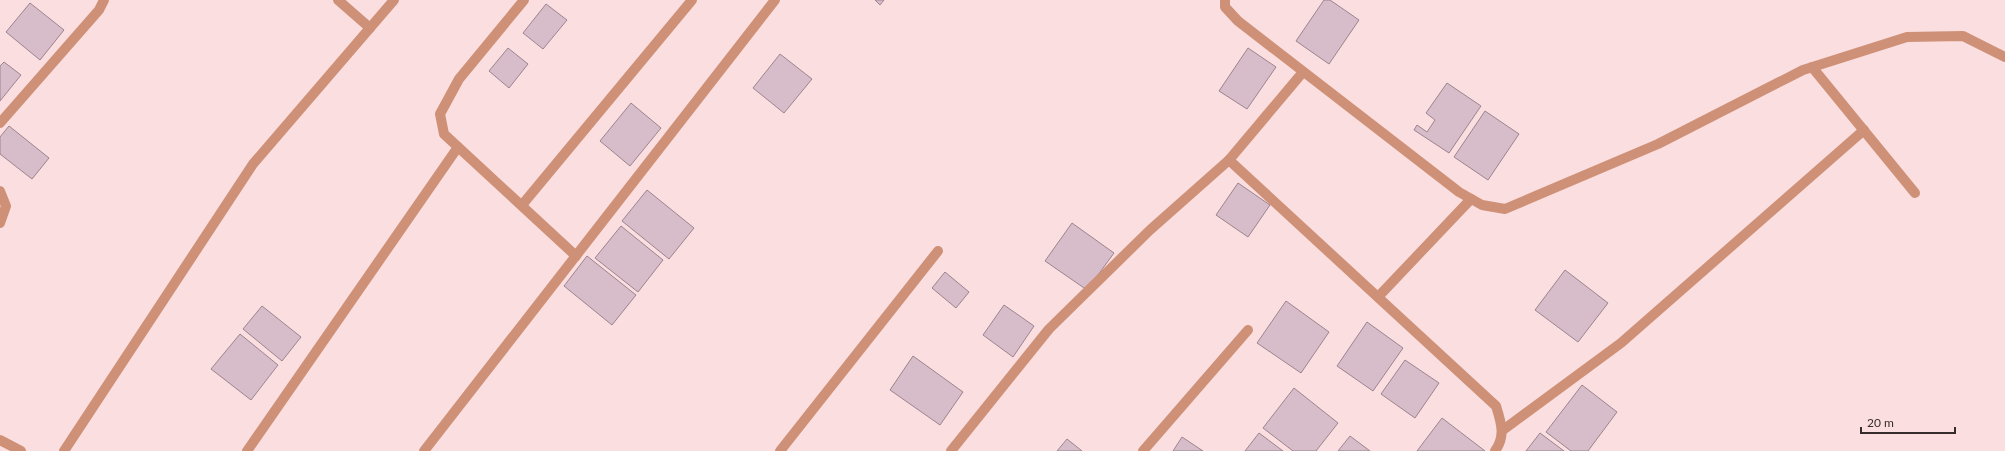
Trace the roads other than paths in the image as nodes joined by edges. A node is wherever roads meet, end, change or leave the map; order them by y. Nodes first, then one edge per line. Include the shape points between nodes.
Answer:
1 (104, 0) edge
2 (338, 0) edge
3 (394, 0) edge
4 (524, 0) edge
5 (692, 0) edge
6 (775, 0) edge
7 (1225, 0) edge
8 (370, 28) junction
9 (2005, 57) edge
10 (1812, 67) junction
11 (1304, 72) junction
12 (0, 123) edge
13 (1864, 130) junction
14 (458, 147) junction
15 (1229, 160) junction
16 (0, 191) edge
17 (1915, 193) dead end
18 (1471, 199) junction
19 (522, 205) junction
20 (0, 223) edge
21 (938, 251) dead end
22 (576, 256) junction
23 (1378, 297) junction
24 (1248, 330) dead end
25 (1503, 430) junction
26 (0, 440) edge
27 (22, 451) edge
28 (64, 451) edge
29 (246, 451) edge
30 (424, 451) edge
31 (780, 451) edge
32 (951, 451) edge
33 (1143, 451) edge
34 (1495, 451) edge

1 - 12 street via 99,10
2 - 8 street
3 - 8 street
4 - 14 street via 459,79 440,114 444,134
5 - 19 street
6 - 22 street
7 - 11 street via 1225,7 1238,21
8 - 28 street via 253,164
9 - 10 street via 1964,36 1907,37
10 - 13 street
10 - 18 street via 1658,144 1505,209 1482,205
11 - 15 street
11 - 18 street via 1397,147
13 - 17 street
13 - 25 street via 1621,344
14 - 19 street
14 - 29 street
15 - 23 street
15 - 32 street via 1150,230 1049,329
16 - 20 street via 6,206
18 - 23 street
19 - 22 street
21 - 31 street
22 - 30 street
23 - 25 street via 1496,406
24 - 33 street
25 - 34 street
26 - 27 street

